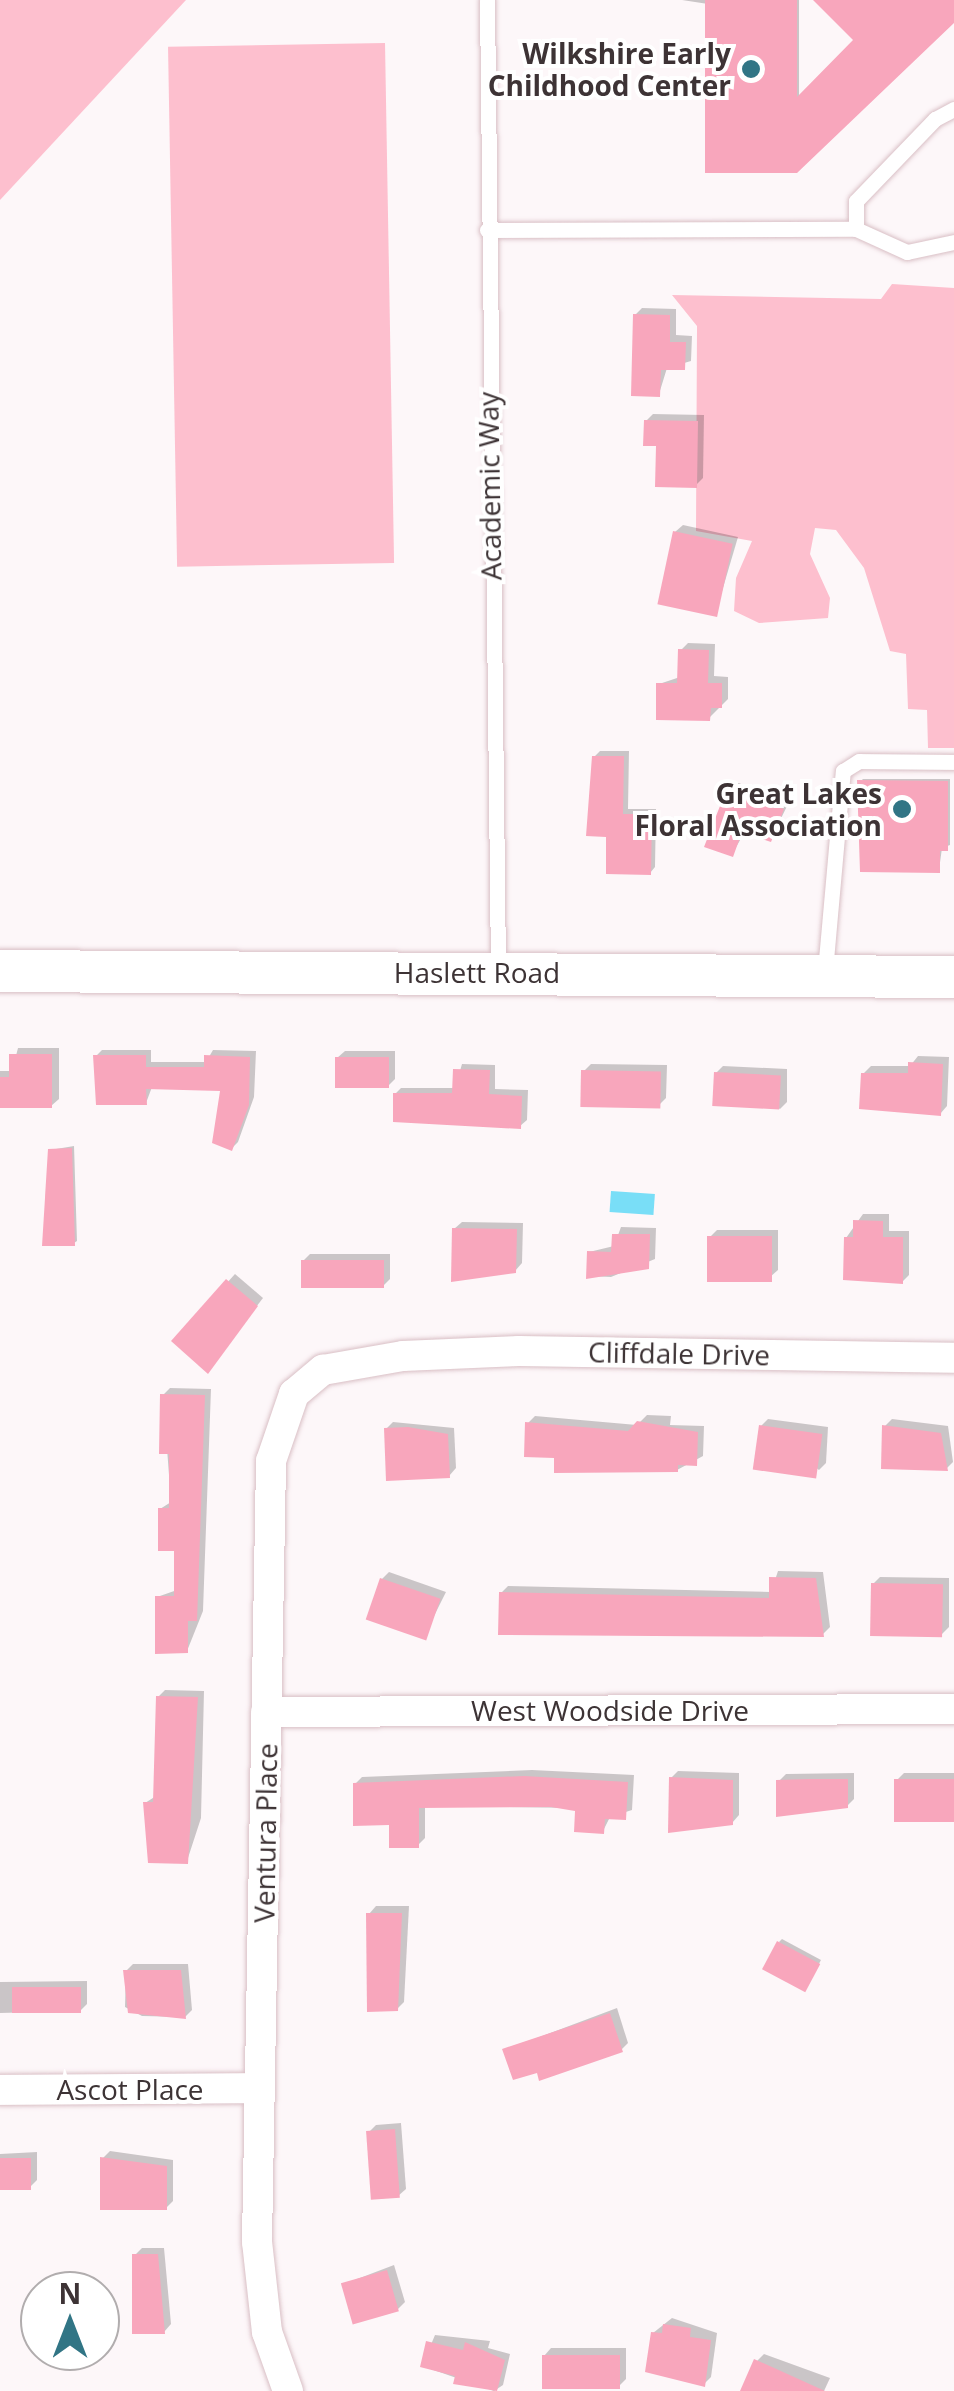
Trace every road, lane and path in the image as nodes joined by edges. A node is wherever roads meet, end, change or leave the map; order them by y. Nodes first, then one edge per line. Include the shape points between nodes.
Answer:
1 (487, 0) edge
2 (954, 110) edge
3 (487, 230) junction
4 (856, 230) junction
5 (954, 242) edge
6 (954, 762) edge
7 (0, 971) edge
8 (498, 972) junction
9 (825, 976) junction
10 (954, 977) edge
11 (404, 1356) joint
12 (954, 1358) edge
13 (954, 1709) edge
14 (266, 1712) junction
15 (260, 2088) junction
16 (0, 2090) edge
17 (288, 2391) edge

1 - 3 lane, Academic Way
2 - 4 lane via 936,119 856,201
3 - 4 lane
3 - 8 lane, Academic Way
4 - 5 lane via 892,250 920,252
6 - 9 lane via 859,761 843,771
7 - 8 street, Haslett Road
8 - 9 street, Haslett Road
9 - 10 street, Haslett Road
11 - 12 street, Cliffdale Drive via 519,1351
11 - 14 street, Ventura Place via 323,1370 284,1410 272,1461
13 - 14 street, West Woodside Drive
14 - 15 street, Ventura Place
15 - 16 street, Ascot Place
15 - 17 street, Ventura Place via 261,2305

